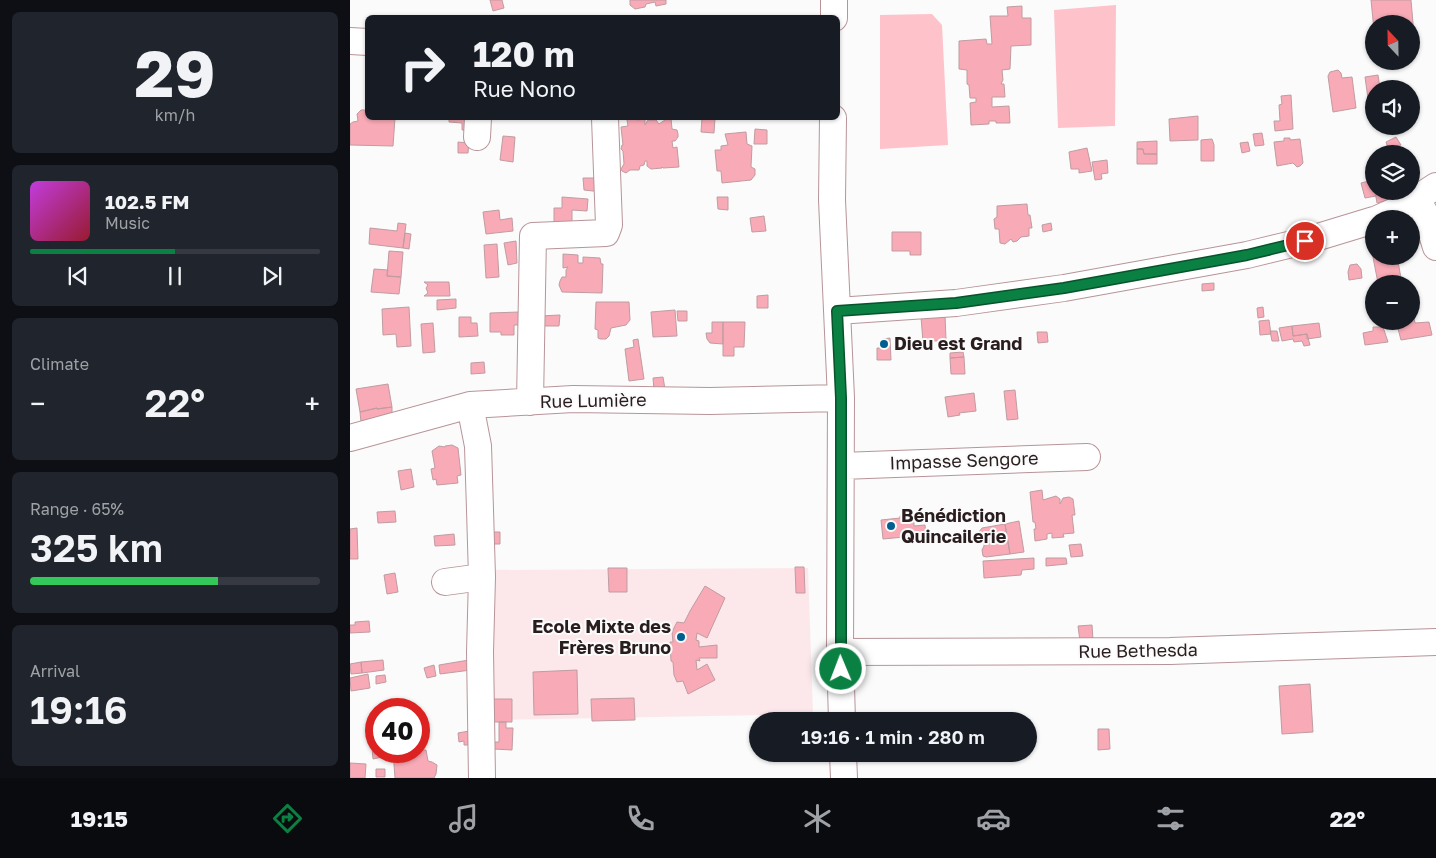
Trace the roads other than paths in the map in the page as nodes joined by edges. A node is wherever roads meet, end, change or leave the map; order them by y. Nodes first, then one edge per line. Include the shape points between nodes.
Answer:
1 (834, 0) edge
2 (834, 15) edge
3 (350, 41) edge
4 (365, 42) edge
5 (605, 120) edge
6 (833, 120) edge
7 (1426, 192) edge
8 (1398, 210) edge
9 (1365, 223) edge
10 (1436, 247) edge
11 (837, 311) junction
12 (841, 398) junction
13 (530, 402) junction
14 (470, 405) junction
15 (350, 438) edge
16 (1087, 457) dead end
17 (841, 466) junction
18 (482, 577) junction
19 (445, 582) dead end
20 (1436, 642) edge
21 (840, 652) junction
22 (842, 712) edge
23 (843, 762) edge
24 (482, 778) edge
25 (844, 778) edge

1 - 2 street
3 - 4 street
5 - 13 street via 609,225 606,233 533,236
6 - 11 street via 832,200
7 - 8 street
7 - 10 street via 1426,215
9 - 11 street via 1247,255 1064,288 956,303
11 - 12 street
12 - 13 street, Rue Lumière
12 - 17 street
13 - 14 street, Rue Lumière
14 - 15 street, Rue Lumière
14 - 18 street via 478,446
16 - 17 street, Impasse Sengore
17 - 21 street
18 - 19 street
18 - 24 street
20 - 21 street, Rue Bethesda via 1170,651
21 - 22 street
23 - 25 street

